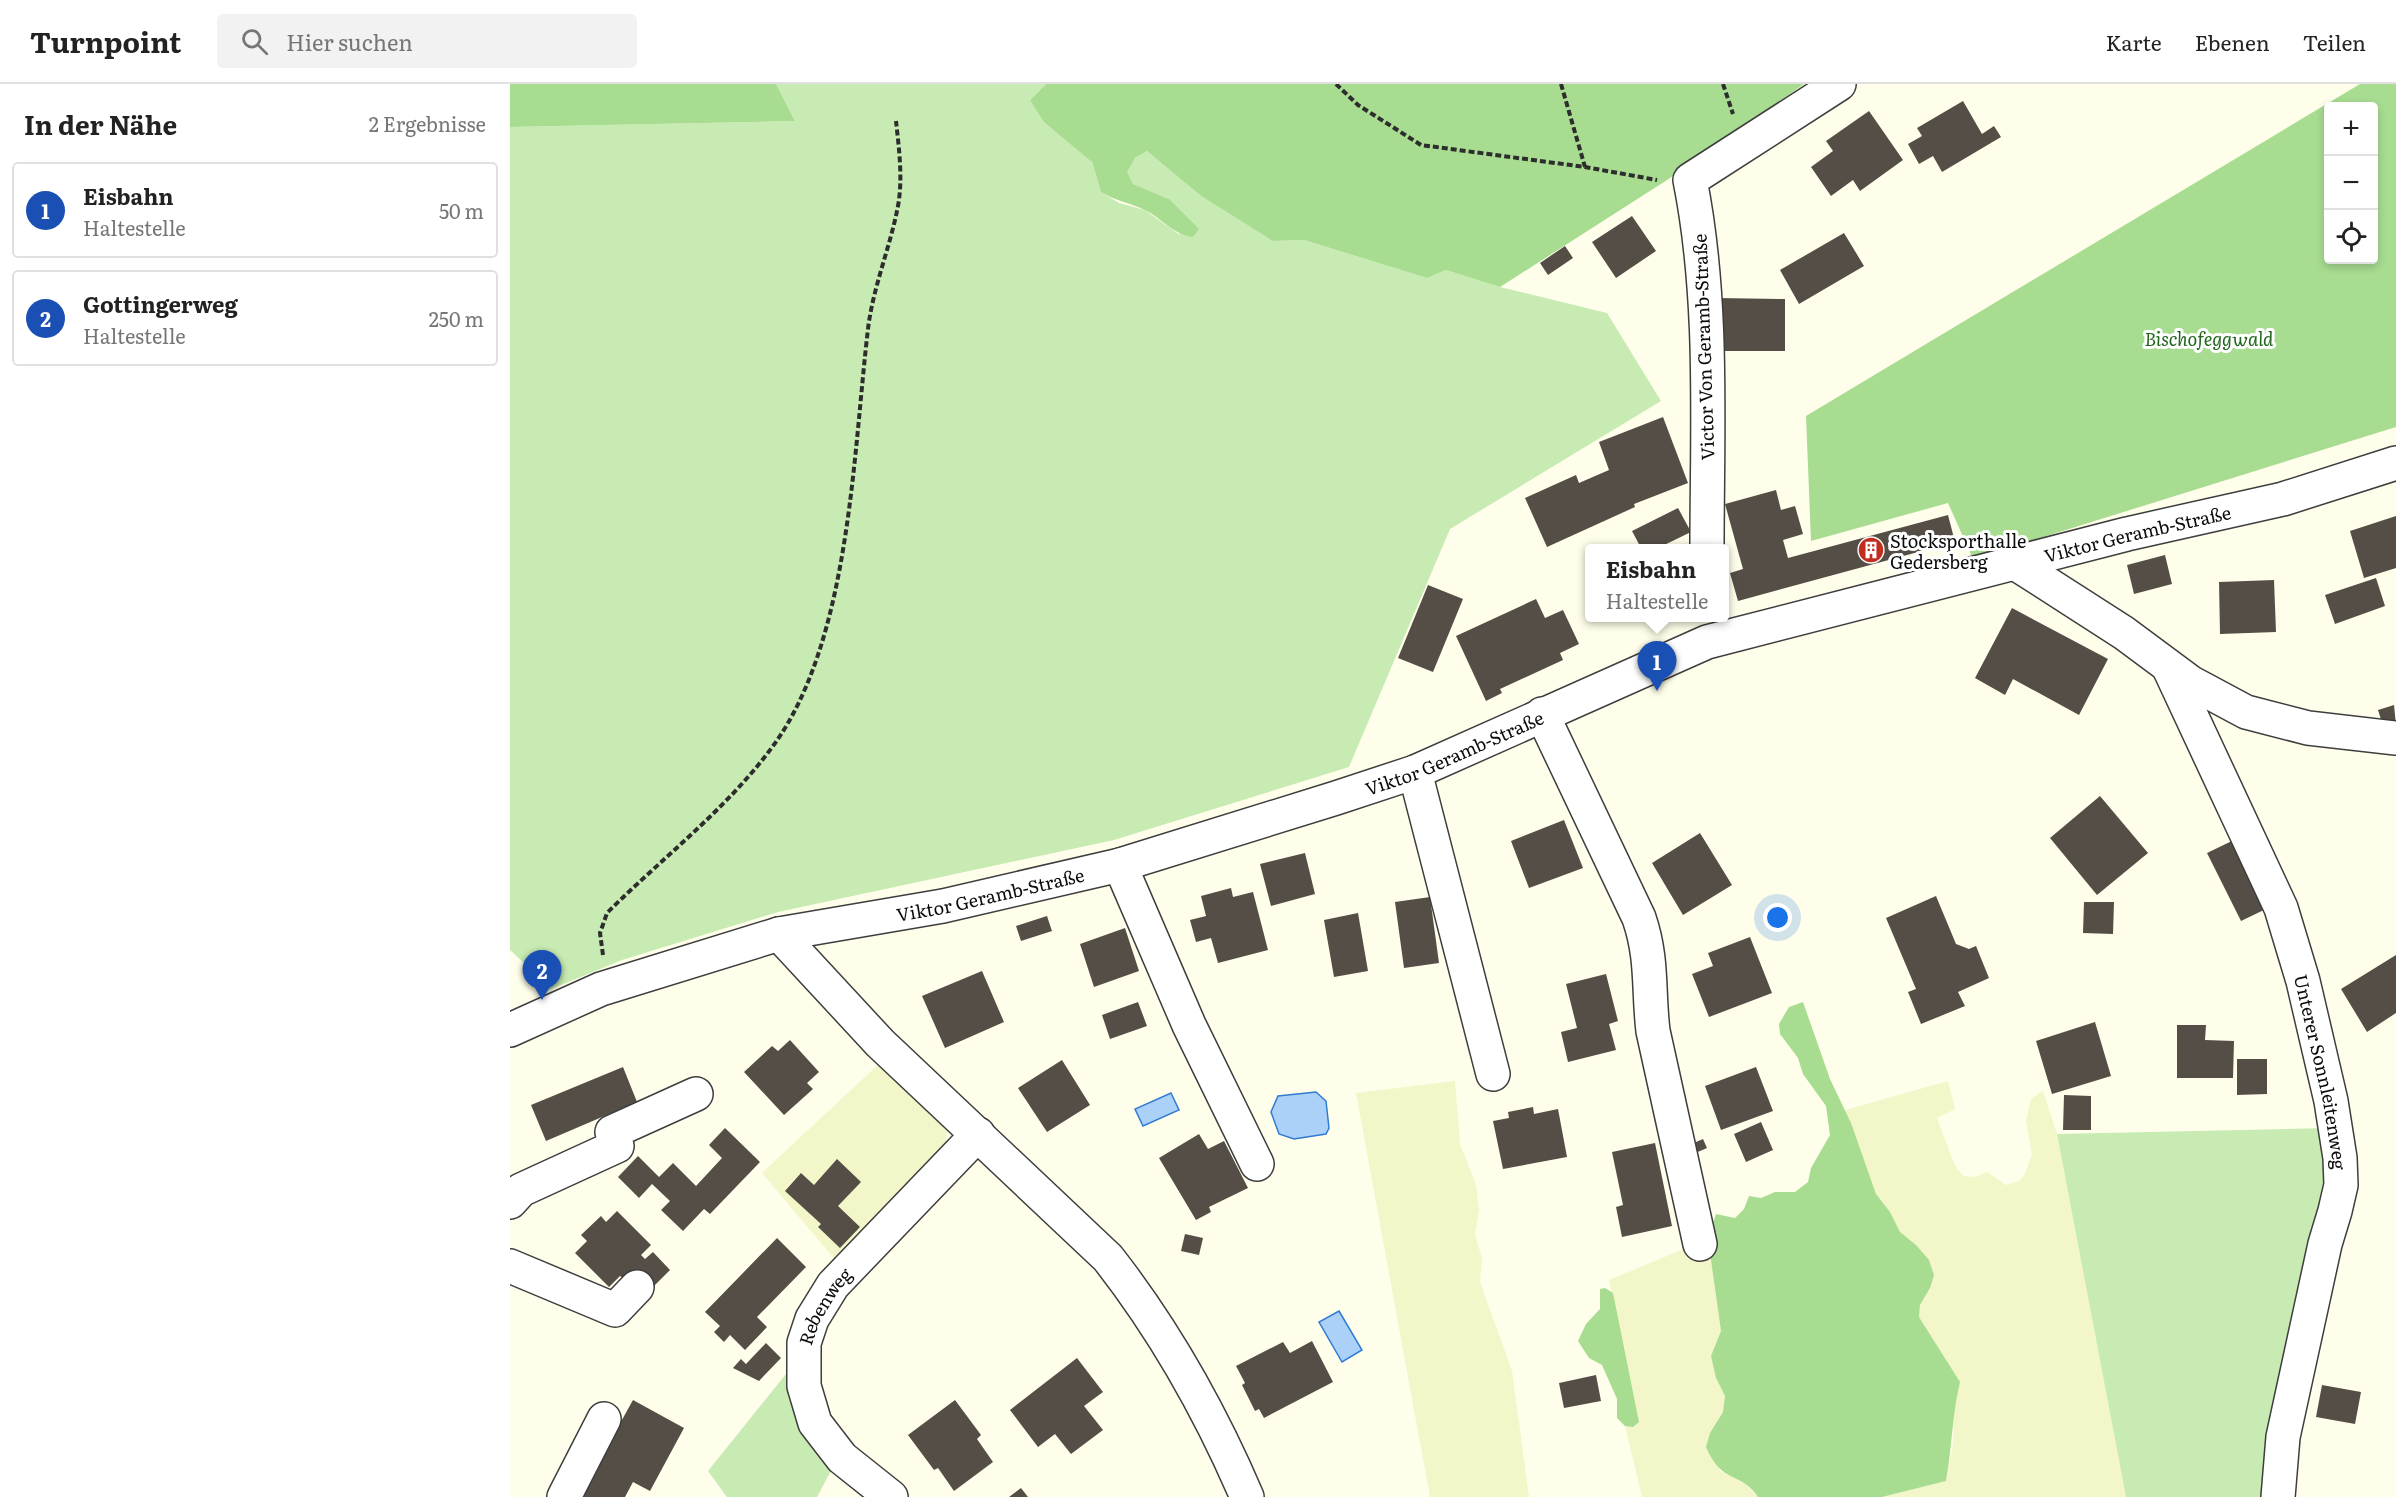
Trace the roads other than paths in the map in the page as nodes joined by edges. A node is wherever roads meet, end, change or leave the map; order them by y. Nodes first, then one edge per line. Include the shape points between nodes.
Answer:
1 (1839, 84) edge
2 (2396, 463) edge
3 (1707, 544) edge
4 (2015, 563) junction
5 (1707, 630) edge
6 (2169, 668) junction
7 (1542, 714) junction
8 (2396, 738) edge
9 (1415, 772) junction
10 (1120, 865) junction
11 (779, 934) junction
12 (510, 1030) edge
13 (1493, 1074) dead end
14 (696, 1094) dead end
15 (978, 1134) junction
16 (1257, 1164) dead end
17 (510, 1202) edge
18 (1700, 1244) dead end
19 (510, 1266) edge
20 (637, 1287) dead end
21 (604, 1419) dead end
22 (564, 1497) edge
23 (891, 1497) edge
24 (1247, 1497) edge
25 (2278, 1497) edge

1 - 3 street, Victor Von Geramb-Straße via 1689,180 1698,222 1707,369
2 - 4 street, Viktor Geramb-Straße via 2283,499
4 - 5 street, Viktor Geramb-Straße
4 - 6 street, Unterer Sonnleitenweg via 2124,633
5 - 7 street, Viktor Geramb-Straße
6 - 8 street, Unterer Sonnleitenweg via 2246,712 2308,728
6 - 25 street, Unterer Sonnleitenweg via 2281,908 2294,944 2340,1158 2341,1185 2283,1437
7 - 9 street, Viktor Geramb-Straße
7 - 18 street via 1639,918 1648,945 1653,1031
9 - 10 street, Viktor Geramb-Straße
9 - 13 street
10 - 11 street, Viktor Geramb-Straße via 943,906
10 - 16 street via 1189,1025
11 - 12 street, Viktor Geramb-Straße via 601,989
11 - 15 street via 880,1043
14 - 17 street via 612,1132 618,1146 521,1190
15 - 23 street, Rebenweg via 833,1285 812,1319 804,1343 804,1386 815,1423 842,1458
15 - 24 street via 1091,1241 1126,1282 1219,1432
19 - 20 street via 615,1310
21 - 22 street

